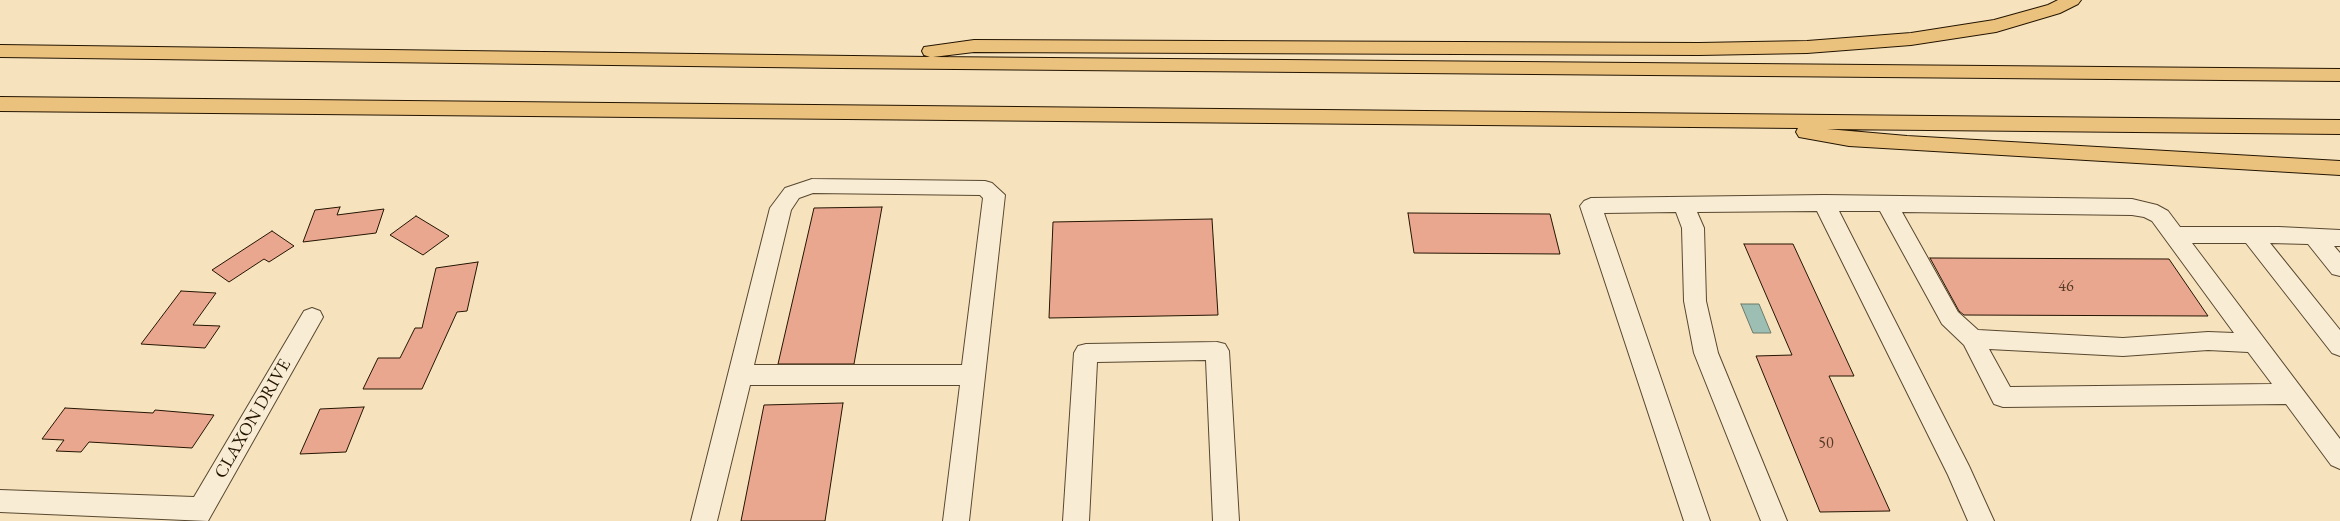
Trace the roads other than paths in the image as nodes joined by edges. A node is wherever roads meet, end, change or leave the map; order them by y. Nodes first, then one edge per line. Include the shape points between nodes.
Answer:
1 (2072, 0) edge
2 (0, 51) edge
3 (841, 62) junction
4 (2340, 75) edge
5 (0, 104) edge
6 (1727, 120) junction
7 (2340, 127) edge
8 (2340, 168) edge
9 (1824, 203) junction
10 (1887, 204) junction
11 (1683, 205) junction
12 (2174, 235) junction
13 (2252, 235) junction
14 (2313, 236) junction
15 (2340, 238) edge
16 (2340, 268) edge
17 (312, 318) dead end
18 (1972, 339) junction
19 (2255, 343) junction
20 (2340, 348) edge
21 (740, 375) junction
22 (973, 375) junction
23 (2292, 394) junction
24 (2340, 458) edge
25 (0, 501) edge
26 (197, 515) edge
27 (704, 521) edge
28 (956, 521) edge
29 (1076, 521) edge
30 (1226, 521) edge
31 (1697, 521) edge
32 (1774, 521) edge
33 (1981, 521) edge

1 - 3 highway via 2054,9 1996,26 1911,39 1807,47 1683,49 974,46
2 - 3 highway
3 - 4 highway
5 - 6 highway
6 - 7 highway
6 - 8 highway via 1856,139
9 - 10 street
9 - 11 street
9 - 33 street
10 - 12 street via 2132,207 2149,210 2160,216
10 - 18 street via 1946,312
11 - 31 street via 1591,206
11 - 32 street via 1693,228 1695,301 1706,353
12 - 13 street
12 - 19 street
13 - 14 street
13 - 20 street
14 - 15 street
14 - 16 street
17 - 26 street, CLAXON DRIVE
18 - 19 street via 2123,347 2208,341
18 - 23 street via 2004,397
19 - 23 street
21 - 22 street
21 - 22 street via 781,208 792,194 812,186 985,188 994,195
21 - 27 street
22 - 28 street
23 - 24 street
25 - 26 street
29 - 30 street via 1086,353 1217,351

